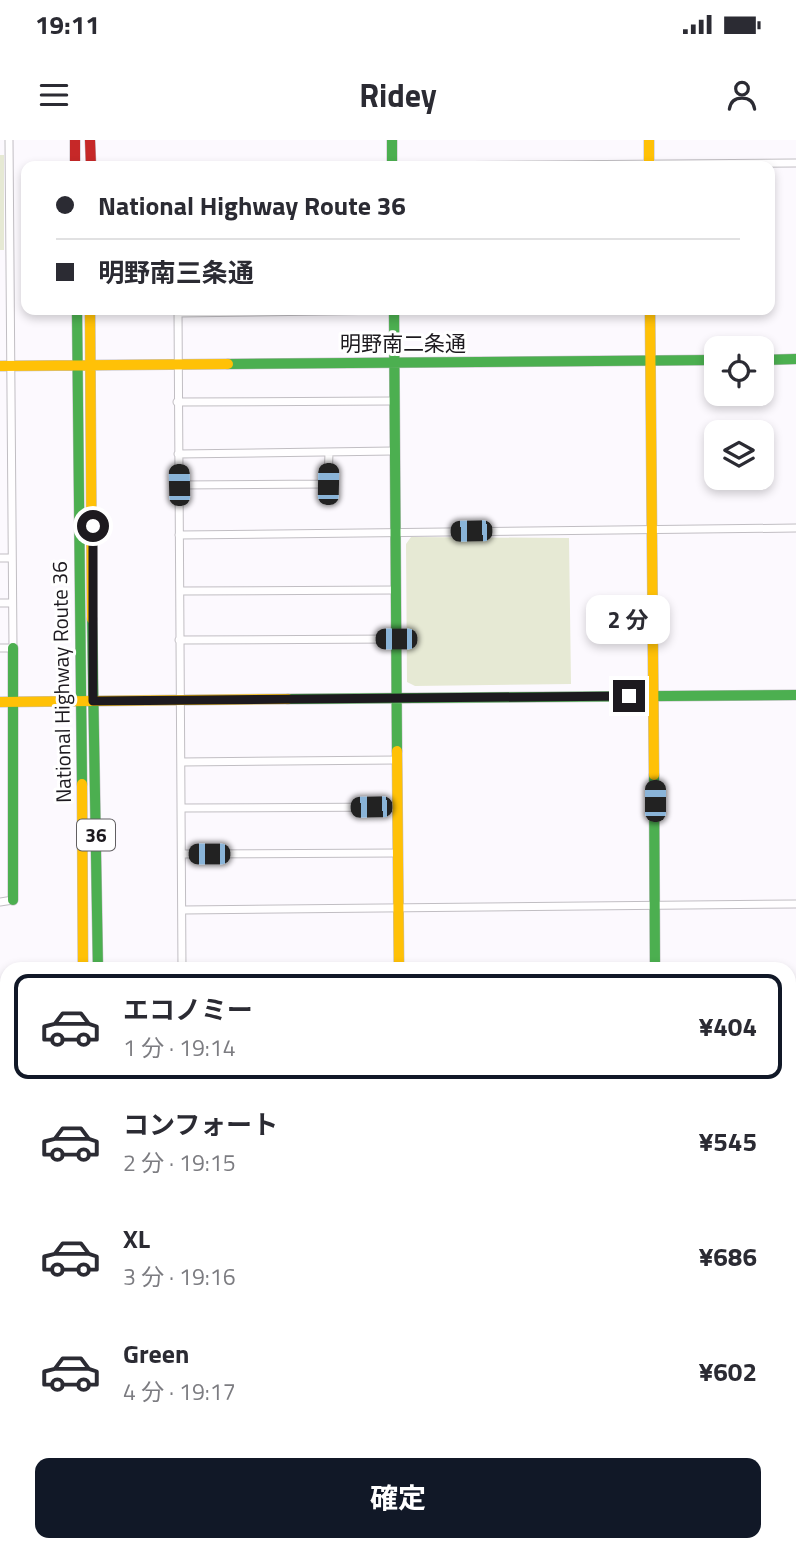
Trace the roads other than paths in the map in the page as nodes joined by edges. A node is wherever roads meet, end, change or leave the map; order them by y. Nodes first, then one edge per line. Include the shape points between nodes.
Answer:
1 (9, 140) edge
2 (75, 140) edge
3 (90, 140) edge
4 (392, 140) edge
5 (649, 140) edge
6 (0, 150) edge
7 (9, 150) junction
8 (75, 161) edge
9 (91, 161) edge
10 (393, 161) edge
11 (649, 161) edge
12 (775, 163) edge
13 (796, 163) edge
14 (0, 254) edge
15 (10, 254) junction
16 (10, 301) junction
17 (0, 302) edge
18 (77, 315) edge
19 (90, 315) edge
20 (178, 315) edge
21 (394, 315) edge
22 (650, 315) edge
23 (796, 359) edge
24 (704, 360) edge
25 (774, 360) edge
26 (650, 361) junction
27 (394, 363) junction
28 (177, 365) junction
29 (5, 366) edge
30 (80, 366) junction
31 (91, 366) junction
32 (393, 401) junction
33 (177, 402) junction
34 (0, 421) edge
35 (10, 421) junction
36 (329, 452) junction
37 (393, 452) junction
38 (178, 454) junction
39 (0, 467) edge
40 (10, 467) junction
41 (179, 485) junction
42 (0, 513) edge
43 (10, 513) junction
44 (796, 528) edge
45 (651, 529) junction
46 (394, 531) junction
47 (179, 535) junction
48 (0, 558) edge
49 (11, 558) junction
50 (395, 590) junction
51 (180, 591) junction
52 (0, 603) edge
53 (12, 603) junction
54 (396, 639) junction
55 (179, 640) junction
56 (0, 648) edge
57 (13, 648) junction
58 (796, 695) edge
59 (655, 696) junction
60 (397, 699) junction
61 (180, 700) junction
62 (81, 701) junction
63 (93, 701) junction
64 (0, 702) edge
65 (13, 702) junction
66 (397, 760) junction
67 (181, 762) junction
68 (398, 807) junction
69 (182, 808) junction
70 (398, 853) junction
71 (182, 855) junction
72 (13, 900) joint
73 (0, 902) edge
74 (796, 904) edge
75 (655, 906) junction
76 (399, 908) junction
77 (183, 910) junction
78 (83, 962) edge
79 (98, 962) edge
80 (183, 962) edge
81 (399, 962) edge
82 (655, 962) edge

1 - 7 street
2 - 8 main road
3 - 9 main road
4 - 10 main road
5 - 11 main road
6 - 7 street
7 - 15 street
12 - 13 street
14 - 15 street
15 - 16 street
16 - 17 street
16 - 29 street
18 - 30 main road, National Highway Route 36 / 36
19 - 31 main road, National Highway Route 36 / 36
20 - 28 street
21 - 27 main road
22 - 26 main road
23 - 25 main road
24 - 26 main road, 明野南二条通
26 - 27 main road, 明野南二条通
26 - 45 main road
27 - 28 main road, 明野南二条通
27 - 32 main road
28 - 31 main road, 明野南二条通
28 - 33 street
29 - 30 main road, 明野南二条通
29 - 35 street
30 - 31 main road, 明野南二条通
30 - 62 main road, National Highway Route 36 / 36
31 - 63 main road, National Highway Route 36 / 36
32 - 33 street
32 - 37 main road
33 - 38 street
34 - 35 street
35 - 40 street
36 - 37 street
36 - 38 street
36 - 41 street via 328,484
37 - 46 main road
38 - 41 street
39 - 40 street
40 - 43 street
41 - 47 street
42 - 43 street
43 - 49 street
44 - 45 street
45 - 46 street
45 - 59 main road
46 - 47 street
46 - 50 main road
47 - 51 street
48 - 49 street
49 - 53 street
50 - 51 street
50 - 54 main road
51 - 55 street
52 - 53 street
53 - 57 street
54 - 55 street
54 - 60 main road
55 - 61 street
56 - 57 street
57 - 65 main road
58 - 59 main road
59 - 60 main road
59 - 75 main road
60 - 61 main road
60 - 66 main road
61 - 63 main road
61 - 67 street
62 - 63 main road
62 - 65 main road
62 - 78 main road, National Highway Route 36 / 36
63 - 79 main road, National Highway Route 36 / 36
64 - 65 main road
65 - 72 main road
66 - 67 street
66 - 68 main road
67 - 69 street
68 - 69 street
68 - 70 main road
69 - 71 street
70 - 71 street
70 - 76 main road
71 - 77 street
72 - 73 street
74 - 75 street
75 - 76 street
75 - 82 main road
76 - 77 street
76 - 81 main road
77 - 80 street

